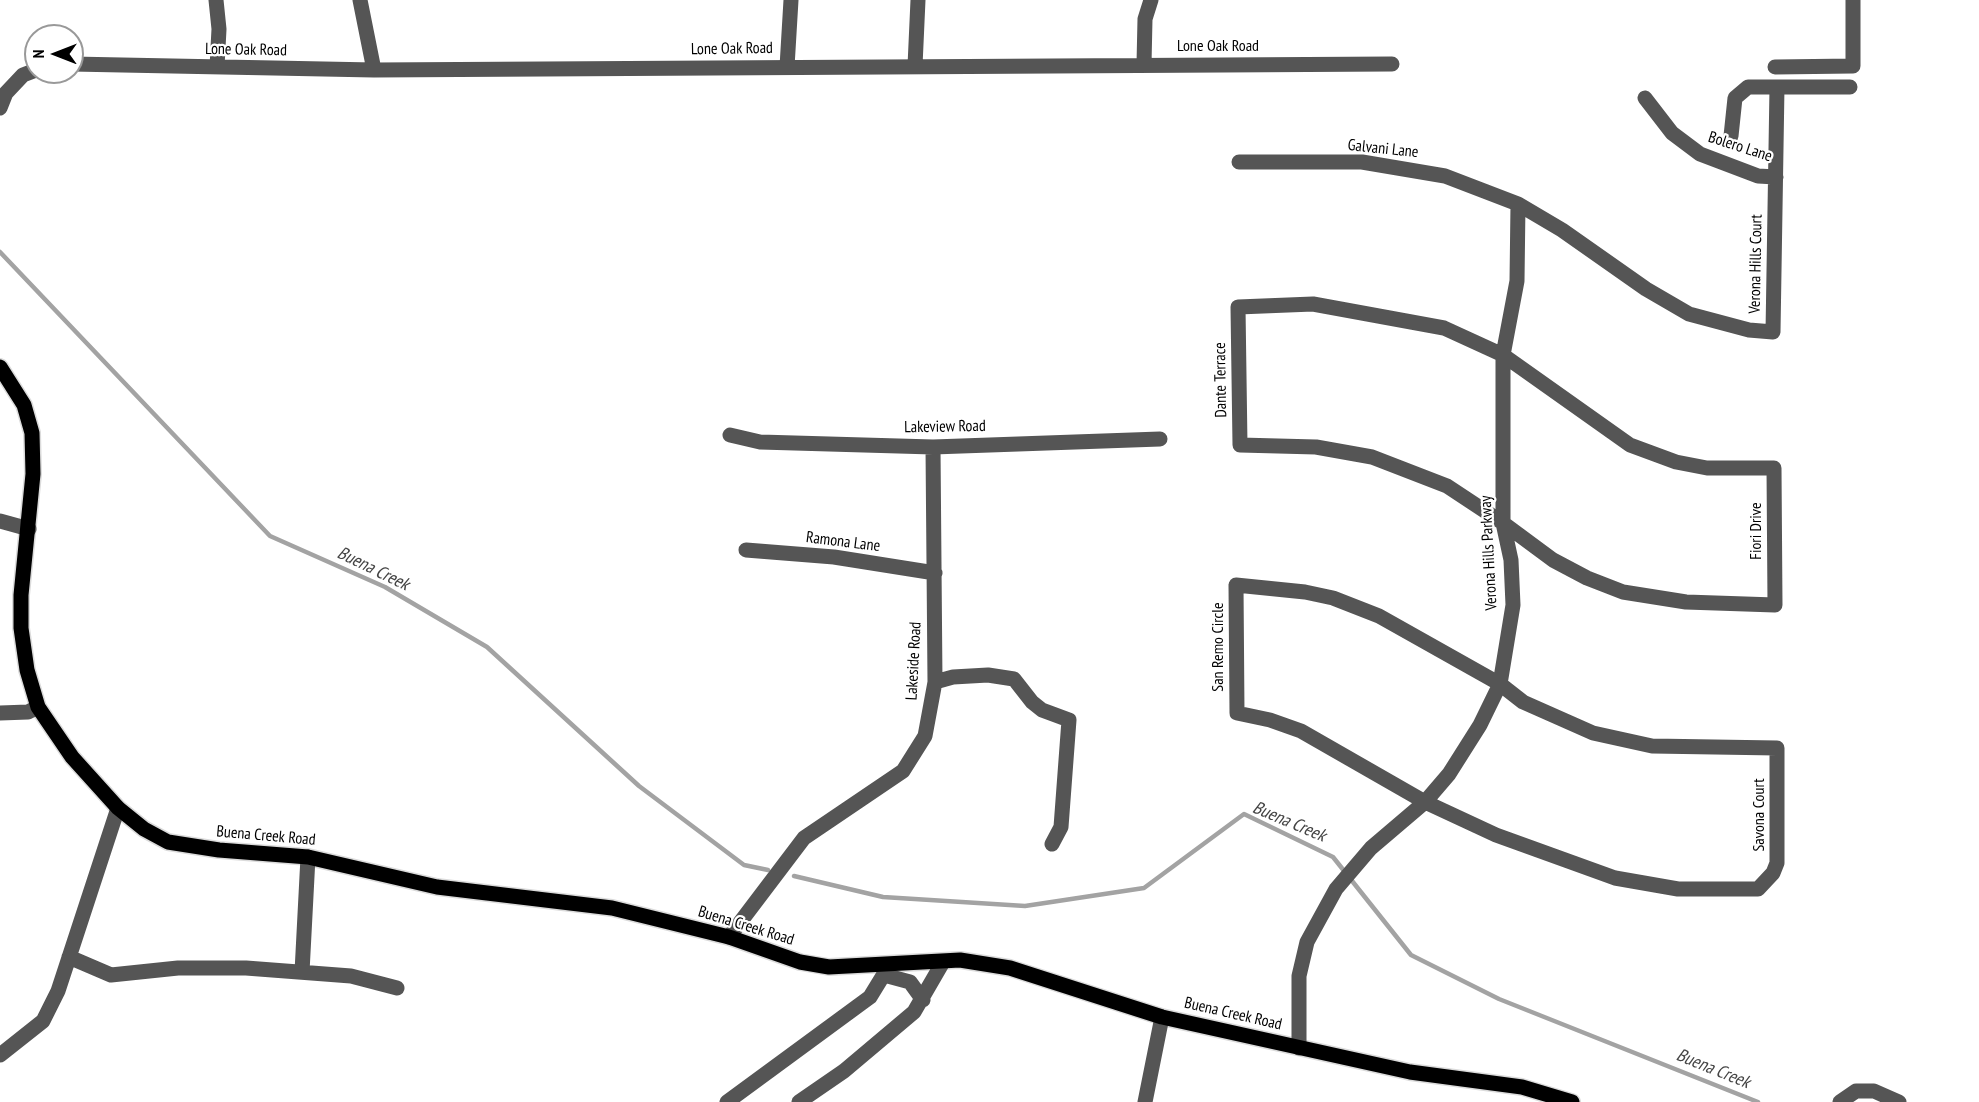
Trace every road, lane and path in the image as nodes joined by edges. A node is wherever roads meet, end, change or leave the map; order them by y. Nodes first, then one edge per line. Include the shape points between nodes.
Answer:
1 (216, 0) edge
2 (360, 0) edge
3 (791, 0) edge
4 (918, 0) edge
5 (1151, 0) edge
6 (1853, 0) edge
7 (84, 64) edge
8 (1144, 64) junction
9 (1392, 64) dead end
10 (915, 66) junction
11 (218, 67) junction
12 (787, 67) junction
13 (1775, 67) dead end
14 (374, 70) junction
15 (24, 75) edge
16 (1777, 87) junction
17 (1850, 87) dead end
18 (1645, 98) dead end
19 (0, 108) edge
20 (1731, 136) dead end
21 (1239, 162) dead end
22 (1776, 177) junction
23 (1518, 204) junction
24 (1503, 355) junction
25 (0, 367) edge
26 (730, 435) dead end
27 (1160, 439) dead end
28 (933, 447) junction
29 (0, 521) edge
30 (1503, 523) junction
31 (29, 529) junction
32 (746, 550) dead end
33 (935, 573) junction
34 (935, 682) junction
35 (1500, 684) junction
36 (38, 707) junction
37 (0, 713) edge
38 (1425, 802) junction
39 (118, 808) junction
40 (1052, 844) dead end
41 (308, 857) junction
42 (729, 937) junction
43 (69, 957) junction
44 (943, 962) junction
45 (887, 970) junction
46 (302, 972) junction
47 (397, 988) dead end
48 (923, 1000) junction
49 (1162, 1017) junction
50 (1299, 1048) junction
51 (0, 1055) edge
52 (728, 1102) edge
53 (799, 1102) edge
54 (1145, 1102) edge
55 (1572, 1102) edge
56 (1840, 1102) edge
57 (1899, 1102) edge

1 - 11 street
2 - 14 street
3 - 12 street
4 - 10 street
5 - 8 street via 1145,19
6 - 13 street via 1853,66
7 - 11 street, Lone Oak Road
8 - 9 street, Lone Oak Road
8 - 10 street, Lone Oak Road
10 - 12 street, Lone Oak Road
11 - 14 street, Lone Oak Road
12 - 14 street, Lone Oak Road
15 - 19 street via 6,93
16 - 17 street
16 - 20 street via 1748,87 1735,98
16 - 22 street, Verona Hills Court
18 - 22 street, Bolero Lane via 1672,133 1700,154 1758,176
21 - 23 street, Galvani Lane via 1362,162 1445,176
22 - 23 street, Verona Hills Court via 1773,332 1749,330 1689,314
23 - 24 street, Verona Hills Parkway via 1517,281
24 - 30 street, Verona Hills Parkway
24 - 30 street, Dante Terrace via 1444,328 1313,304 1238,307 1240,445 1316,447 1372,457 1447,486
24 - 30 street, Fiori Drive via 1630,445 1676,462 1707,468 1774,468 1775,605 1686,602 1623,592 1553,560
25 - 31 main road, Buena Creek Road via 24,405 32,433
26 - 28 street, Lakeview Road via 760,442
27 - 28 street, Lakeview Road
28 - 33 street, Lakeside Road
29 - 31 street
30 - 35 street, Verona Hills Parkway via 1511,560 1513,605
31 - 36 main road, Buena Creek Road via 21,628
32 - 33 street, Ramona Lane via 834,557
33 - 34 street, Lakeside Road
34 - 40 street via 987,675 1014,679 1042,710 1069,720 1060,827
34 - 42 street, Lakeside Road via 925,736 903,771 804,838
35 - 38 street, Verona Hills Parkway via 1449,774
35 - 38 street, San Remo Circle via 1379,616 1333,598 1236,585 1237,713 1300,732
35 - 38 street, Savona Court via 1522,702 1593,733 1652,746 1777,748 1777,863 1773,873 1758,889 1678,889 1615,878 1496,835
36 - 37 street via 28,712
36 - 39 main road, Buena Creek Road via 72,757
38 - 50 street, Verona Hills Parkway via 1371,848 1341,883 1307,942 1299,976
39 - 41 main road, Buena Creek Road via 168,842
39 - 43 street
41 - 42 main road, Buena Creek Road via 437,887 612,908
41 - 46 street
42 - 45 main road, Buena Creek Road via 800,962
43 - 46 street via 111,975 178,968
43 - 51 street via 43,1021
44 - 45 main road, Buena Creek Road
44 - 48 street
44 - 49 main road, Buena Creek Road via 960,960 1010,968
45 - 48 street via 910,982
45 - 52 street via 870,997
46 - 47 street via 351,976
48 - 53 street via 844,1071
49 - 50 main road, Buena Creek Road
49 - 54 street
50 - 55 main road, Buena Creek Road via 1410,1072 1522,1087
56 - 57 street via 1856,1091 1874,1092

